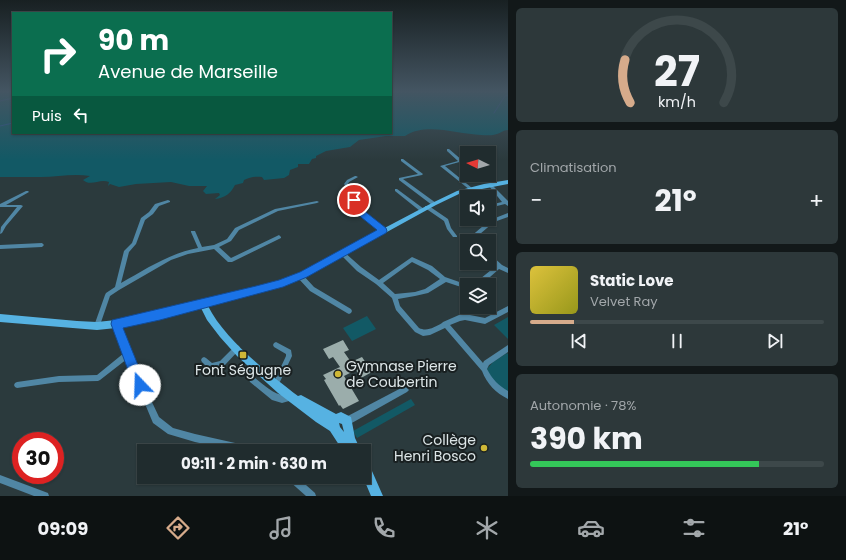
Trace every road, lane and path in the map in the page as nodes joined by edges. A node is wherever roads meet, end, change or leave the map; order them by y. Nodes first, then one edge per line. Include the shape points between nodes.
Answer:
1 (448, 150) dead end
2 (402, 160) dead end
3 (356, 177) dead end
4 (508, 182) edge
5 (490, 185) junction
6 (471, 189) junction
7 (396, 190) dead end
8 (27, 192) dead end
9 (168, 201) dead end
10 (317, 202) dead end
11 (507, 203) edge
12 (496, 205) edge
13 (0, 206) edge
14 (428, 207) junction
15 (508, 216) edge
16 (383, 231) junction
17 (0, 232) edge
18 (193, 232) dead end
19 (477, 234) edge
20 (455, 236) dead end
21 (279, 237) dead end
22 (42, 245) dead end
23 (0, 247) edge
24 (215, 247) junction
25 (201, 250) junction
26 (342, 253) junction
27 (496, 262) edge
28 (498, 266) junction
29 (508, 271) edge
30 (300, 276) junction
31 (485, 278) edge
32 (444, 279) junction
33 (379, 283) junction
34 (460, 284) edge
35 (117, 288) junction
36 (394, 298) junction
37 (203, 304) junction
38 (508, 309) edge
39 (349, 311) dead end
40 (0, 318) edge
41 (116, 324) junction
42 (445, 324) junction
43 (97, 326) junction
44 (276, 345) dead end
45 (237, 348) junction
46 (508, 348) edge
47 (128, 354) junction
48 (204, 360) dead end
49 (252, 364) junction
50 (484, 369) junction
51 (276, 384) junction
52 (17, 385) dead end
53 (405, 390) dead end
54 (289, 394) junction
55 (508, 394) edge
56 (340, 426) junction
57 (222, 444) edge
58 (347, 444) edge
59 (351, 444) edge
60 (0, 478) edge
61 (371, 482) edge
62 (299, 484) edge
63 (367, 484) edge
64 (45, 496) edge
65 (312, 496) edge
66 (372, 496) edge
67 (377, 496) edge

1 - 6 street via 461,161 442,166
2 - 14 street via 421,174 400,179
3 - 16 street via 346,184 357,197 352,202 353,205
4 - 5 street
5 - 6 street
5 - 11 street
6 - 14 street
7 - 14 street
8 - 13 street
9 - 35 street via 157,205 143,219 134,244 127,251
10 - 24 street via 277,210 237,229 229,240
11 - 12 street
13 - 17 street via 22,206
14 - 16 street
14 - 20 street via 446,220
15 - 19 street via 492,221
16 - 26 street
18 - 25 street
21 - 24 street via 230,261
22 - 23 street
24 - 25 street
25 - 35 street via 169,259
26 - 30 street
26 - 33 street
27 - 28 street
28 - 29 street
28 - 31 street
30 - 37 street via 280,284
30 - 39 street via 312,289
32 - 33 street via 412,259
32 - 34 street
32 - 36 street via 426,291
33 - 36 street
35 - 43 street via 108,295
36 - 42 street via 398,308 417,330 423,333 430,332
37 - 41 street
37 - 45 street via 205,312
38 - 42 street via 485,321 465,317
40 - 43 street
41 - 43 street
41 - 47 street
42 - 50 street
44 - 51 street via 289,352 289,356
45 - 48 street via 222,364 211,367
45 - 49 street
46 - 50 street via 486,363
47 - 52 street via 98,378 59,379
47 - 57 street via 156,420 171,431
49 - 51 street
49 - 54 street via 252,380 275,397 282,399
50 - 55 street via 501,392
51 - 54 street
53 - 56 street
54 - 56 street via 325,422
56 - 58 street
56 - 59 street
60 - 64 street
61 - 67 street
62 - 65 street
63 - 66 street

